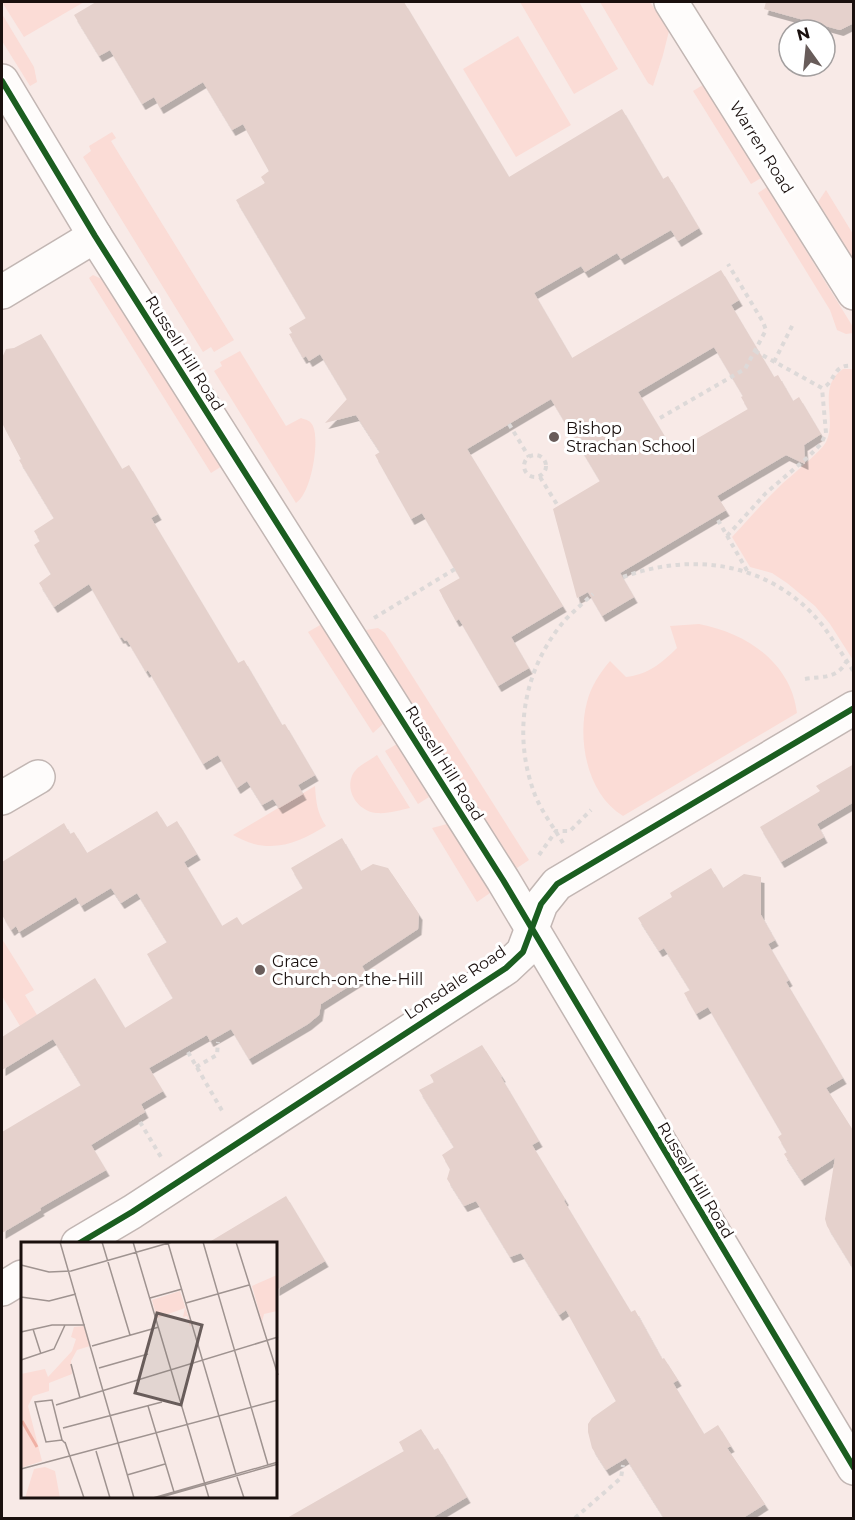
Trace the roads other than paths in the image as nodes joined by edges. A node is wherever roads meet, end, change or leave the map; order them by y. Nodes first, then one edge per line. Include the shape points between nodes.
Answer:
1 (671, 2) edge
2 (2, 81) edge
3 (95, 236) junction
4 (2, 292) edge
5 (854, 293) edge
6 (854, 708) edge
7 (38, 777) dead end
8 (2, 798) edge
9 (532, 930) junction
10 (81, 1242) edge
11 (21, 1278) edge
12 (2, 1289) edge
13 (854, 1468) edge

1 - 5 street, Warren Road
2 - 3 street, Russell Hill Road
3 - 4 street
3 - 9 street, Russell Hill Road
6 - 9 street, Lonsdale Road via 557,884 541,904
7 - 8 street
9 - 10 street, Lonsdale Road via 523,952 506,968
9 - 13 street, Russell Hill Road
11 - 12 street

